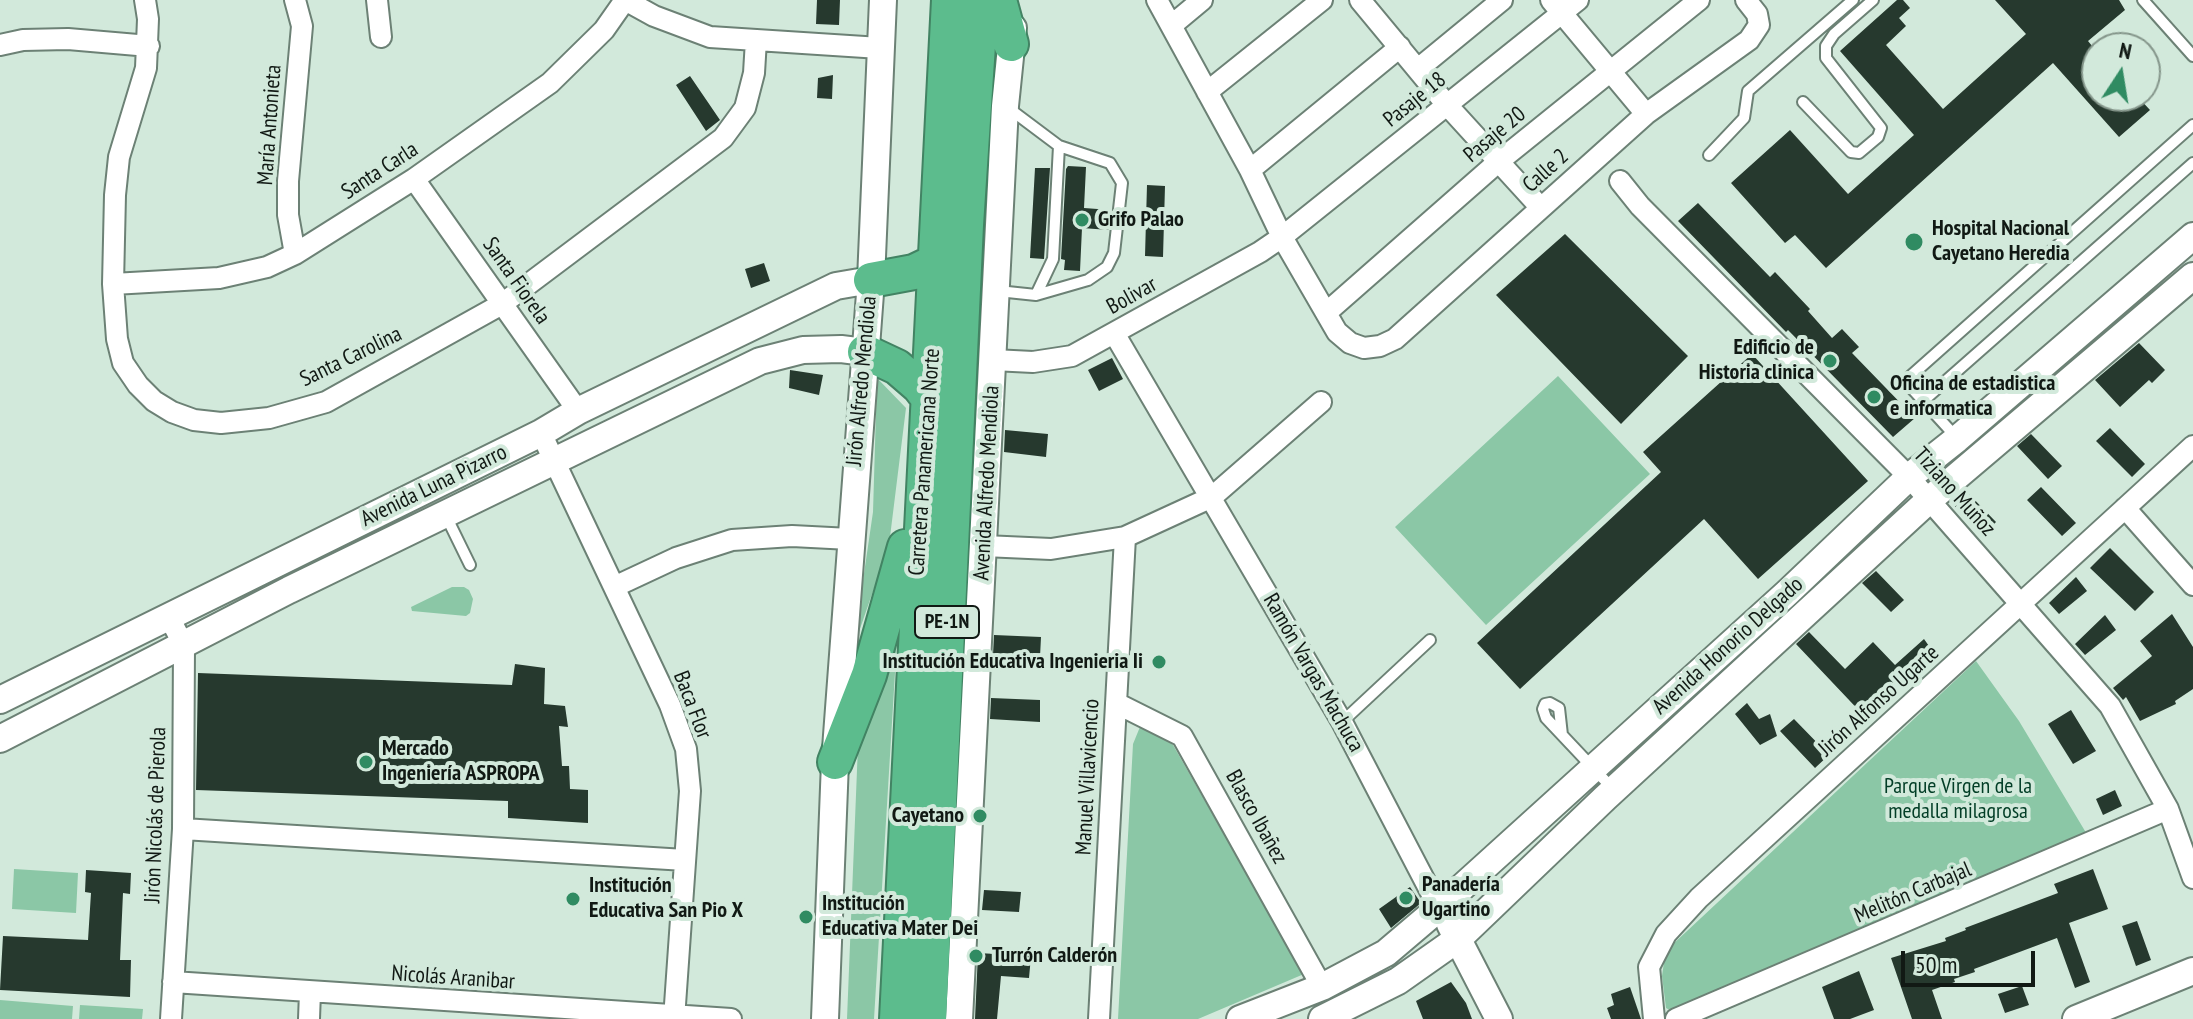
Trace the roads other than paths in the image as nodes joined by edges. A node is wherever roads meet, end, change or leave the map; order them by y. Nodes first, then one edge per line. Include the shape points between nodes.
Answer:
1 (145, 0) edge
2 (295, 0) edge
3 (377, 0) edge
4 (625, 0) edge
5 (883, 0) edge
6 (981, 0) edge
7 (999, 0) edge
8 (1015, 0) edge
9 (1157, 0) edge
10 (1202, 0) edge
11 (1322, 0) edge
12 (1502, 0) edge
13 (1699, 0) edge
14 (1746, 0) edge
15 (1853, 0) edge
16 (1873, 0) edge
17 (2143, 0) edge
18 (1370, 3) edge
19 (947, 4) edge
20 (1564, 4) edge
21 (1172, 25) junction
22 (381, 37) dead end
23 (756, 40) junction
24 (1011, 44) junction
25 (0, 45) edge
26 (149, 46) junction
27 (1400, 47) junction
28 (880, 48) junction
29 (2193, 56) edge
30 (1418, 69) junction
31 (1611, 71) junction
32 (1207, 92) junction
33 (1803, 102) dead end
34 (1447, 105) junction
35 (1005, 106) junction
36 (1646, 114) junction
37 (2193, 125) edge
38 (1059, 146) junction
39 (1709, 155) dead end
40 (1498, 162) junction
41 (2193, 163) edge
42 (1250, 170) junction
43 (414, 179) junction
44 (1620, 181) dead end
45 (1541, 208) junction
46 (2193, 236) edge
47 (1282, 237) junction
48 (295, 254) junction
49 (937, 261) junction
50 (2193, 276) edge
51 (871, 280) junction
52 (113, 284) junction
53 (996, 291) junction
54 (1036, 295) junction
55 (502, 304) junction
56 (1326, 313) junction
57 (1114, 333) junction
58 (865, 352) junction
59 (993, 360) junction
60 (929, 399) junction
61 (1923, 401) junction
62 (1321, 402) dead end
63 (578, 411) junction
64 (541, 433) junction
65 (1957, 439) junction
66 (2193, 446) edge
67 (1977, 459) junction
68 (556, 462) junction
69 (1909, 477) junction
70 (922, 488) junction
71 (1212, 497) junction
72 (1929, 500) junction
73 (2125, 508) junction
74 (445, 514) junction
75 (1125, 537) junction
76 (850, 539) junction
77 (984, 546) junction
78 (470, 565) dead end
79 (2193, 585) edge
80 (614, 587) junction
81 (2022, 602) junction
82 (168, 615) junction
83 (1430, 640) dead end
84 (184, 646) junction
85 (0, 700) edge
86 (1116, 703) junction
87 (1342, 722) junction
88 (1562, 735) dead end
89 (0, 739) edge
90 (835, 762) junction
91 (1593, 769) junction
92 (1614, 790) junction
93 (2168, 809) junction
94 (183, 829) junction
95 (685, 860) junction
96 (2193, 878) edge
97 (1439, 908) junction
98 (1459, 938) junction
99 (2193, 971) edge
100 (173, 982) junction
101 (1322, 987) junction
102 (310, 992) junction
103 (531, 1013) edge
104 (674, 1018) edge
105 (171, 1019) edge
106 (309, 1019) edge
107 (731, 1019) edge
108 (825, 1019) edge
109 (897, 1019) edge
110 (929, 1019) edge
111 (959, 1019) edge
112 (1099, 1019) edge
113 (1240, 1019) edge
114 (1322, 1019) edge
115 (1499, 1019) edge
116 (1654, 1019) edge
117 (1676, 1019) edge
118 (2076, 1019) edge

1 - 26 street, Santa Carolina
2 - 48 street, María Antonieta via 302,26 288,181
3 - 22 street
4 - 23 street via 710,37
4 - 43 street, Santa Carla via 604,30 550,83
5 - 28 street, Jirón Alfredo Mendiola
6 - 110 highway, Carretera Panamericana Norte / PE-1N
7 - 24 highway
8 - 24 street
9 - 21 street
10 - 21 street
11 - 32 street
12 - 30 street
13 - 31 street, Pasaje 20
14 - 36 street, Calle 2 via 1759,25 1749,40
15 - 39 lane via 1748,91 1744,118
16 - 33 lane via 1834,34 1826,58 1881,128 1878,137 1859,153 1851,152
17 - 29 lane
18 - 27 street
19 - 49 highway, Carretera Panamericana Norte / PE-1N
20 - 31 street
20 - 34 street, Pasaje 18
21 - 32 street
23 - 28 street
23 - 55 street, Santa Carolina via 745,108 723,138
24 - 35 street, Avenida Alfredo Mendiola
25 - 26 street via 68,39
26 - 52 street, Santa Carolina via 119,157
27 - 30 street
27 - 42 street
28 - 51 street, Jirón Alfredo Mendiola
30 - 34 street
31 - 36 street
31 - 40 street, Pasaje 20
32 - 42 street
34 - 40 street
34 - 47 street, Pasaje 18
35 - 38 lane
35 - 53 street, Avenida Alfredo Mendiola
36 - 45 street, Calle 2
37 - 61 lane via 1905,381
38 - 54 lane via 1053,259
38 - 54 lane via 1110,163 1122,183 1114,253 1107,267 1088,280
40 - 45 street
40 - 56 street, Pasaje 20
41 - 61 lane
42 - 47 street
43 - 48 street, Santa Carla
43 - 55 street, Santa Fiorela
44 - 69 street, Tiziano Muñoz
45 - 56 street, Calle 2 via 1395,339 1364,348 1350,343
46 - 65 street, Avenida Honorio Delgado
47 - 56 street
47 - 57 street, Bolivar
48 - 52 street, Santa Carla via 219,278
49 - 51 highway via 914,272
49 - 60 highway, Carretera Panamericana Norte / PE-1N
50 - 67 street, Avenida Honorio Delgado
51 - 58 street, Jirón Alfredo Mendiola
51 - 63 street, Avenida Luna Pizarro via 836,286
52 - 55 street, Santa Carolina via 117,339 123,363 138,385 172,412 221,423 269,418 326,402
53 - 54 lane
53 - 59 street, Avenida Alfredo Mendiola
55 - 63 street, Santa Fiorela
57 - 59 street, Bolivar via 1072,356 1033,362
57 - 71 street, Ramón Vargas Machuca
58 - 60 highway via 897,367
58 - 68 street, Avenida Luna Pizarro via 803,350 760,361
58 - 76 street, Jirón Alfredo Mendiola
59 - 77 street, Avenida Alfredo Mendiola
60 - 70 highway, Carretera Panamericana Norte / PE-1N
61 - 65 lane
62 - 71 street
63 - 64 street, Avenida Luna Pizarro
64 - 68 street, Baca Flor
64 - 82 street, Avenida Luna Pizarro
65 - 67 lane
65 - 69 street, Avenida Honorio Delgado
66 - 73 street, Jirón Alfonso Ugarte
67 - 72 street, Avenida Honorio Delgado
68 - 74 street, Avenida Luna Pizarro
68 - 80 street, Baca Flor
69 - 72 street, Tiziano Muñoz
69 - 91 street, Avenida Honorio Delgado
70 - 90 highway via 869,675
70 - 109 highway, Carretera Panamericana Norte / PE-1N
71 - 75 street
71 - 87 street, Ramón Vargas Machuca
72 - 81 street, Tiziano Muñoz
72 - 92 street, Avenida Honorio Delgado
73 - 79 street
73 - 81 street, Jirón Alfonso Ugarte
74 - 78 lane
74 - 84 street, Avenida Luna Pizarro
75 - 77 street via 1051,549
75 - 86 street, Manuel Villavicencio
76 - 80 street via 732,540
76 - 90 street, Jirón Alfredo Mendiola
77 - 111 street, Avenida Alfredo Mendiola
80 - 95 street, Baca Flor via 686,749 690,791
81 - 93 street, Tiziano Muñoz via 2110,706
81 - 116 street, Jirón Alfonso Ugarte via 1666,934 1649,967
82 - 84 street, Jirón Nicolás de Pierola
82 - 85 street, Avenida Luna Pizarro
83 - 87 lane
84 - 89 street, Avenida Luna Pizarro
84 - 94 street, Jirón Nicolás de Pierola
86 - 101 street, Blasco Ibañez via 1182,736
86 - 112 street, Manuel Villavicencio
87 - 97 street, Ramón Vargas Machuca
88 - 91 lane
90 - 108 street
91 - 92 lane
91 - 97 street, Avenida Honorio Delgado
92 - 98 street, Avenida Honorio Delgado
93 - 96 street, Tiziano Muñoz
93 - 117 street, Melitón Carbajal
94 - 95 street
94 - 100 street, Jirón Nicolás de Pierola
95 - 104 street, Baca Flor
97 - 98 street, Ramón Vargas Machuca
97 - 101 street, Avenida Honorio Delgado via 1386,953
98 - 114 street, Avenida Honorio Delgado via 1398,981
98 - 115 street, Ramón Vargas Machuca
99 - 118 street
100 - 102 street, Nicolás Aranibar
100 - 105 street, Jirón Nicolás de Pierola
101 - 113 street, Avenida Honorio Delgado
102 - 103 street, Nicolás Aranibar
102 - 106 street
103 - 104 street, Nicolás Aranibar
104 - 107 street, Nicolás Aranibar

